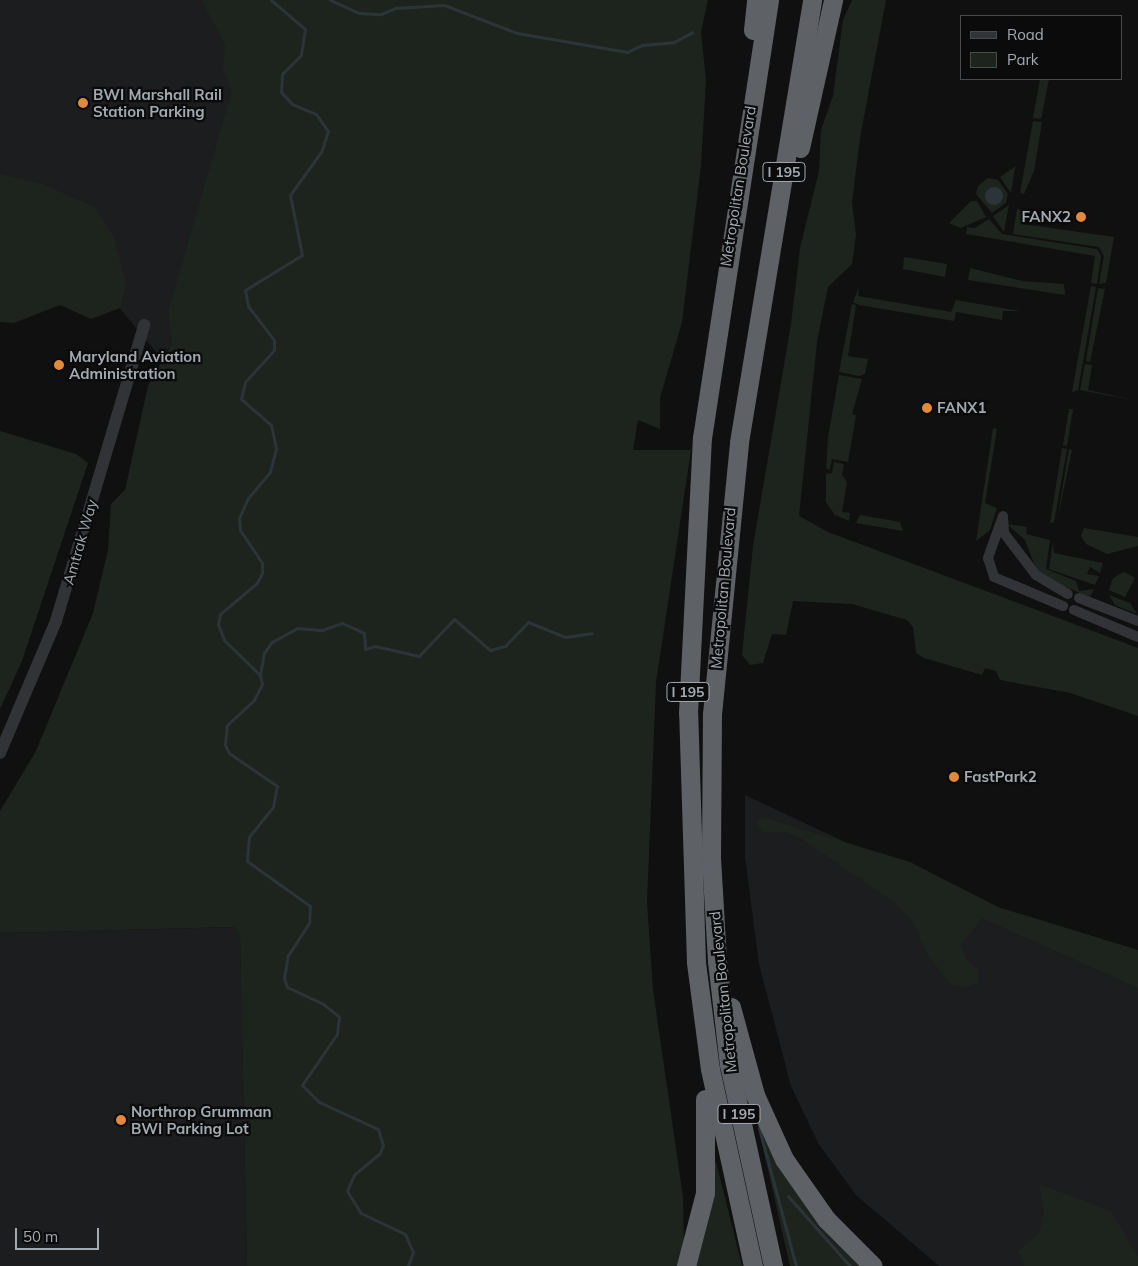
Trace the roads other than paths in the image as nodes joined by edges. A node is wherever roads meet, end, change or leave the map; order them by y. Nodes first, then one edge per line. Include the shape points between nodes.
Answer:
1 (756, 0) edge
2 (769, 0) edge
3 (812, 0) edge
4 (833, 0) edge
5 (743, 153) junction
6 (144, 325) dead end
7 (756, 344) junction
8 (1068, 594) dead end
9 (1079, 598) dead end
10 (1063, 606) dead end
11 (1074, 610) dead end
12 (1138, 621) edge
13 (1138, 638) edge
14 (0, 753) edge
15 (717, 961) junction
16 (703, 1013) junction
17 (686, 1266) edge
18 (753, 1266) edge
19 (774, 1266) edge
20 (873, 1266) edge

1 - 5 highway
2 - 5 highway, Metropolitan Boulevard / I 195
3 - 7 highway, Metropolitan Boulevard / I 195
4 - 7 highway
5 - 16 highway, Metropolitan Boulevard / I 195 via 702,438 689,633 690,855
6 - 14 street, Amtrak Way via 56,621
7 - 15 highway, Metropolitan Boulevard / I 195 via 737,451 717,634 711,857
8 - 10 street via 1036,576 1004,532 1003,516 988,558 994,577
9 - 12 street
11 - 13 street
15 - 19 highway, Metropolitan Boulevard / I 195 via 731,1074
15 - 20 highway via 755,1095 776,1143 815,1205
16 - 17 highway via 706,1178
16 - 18 highway, Metropolitan Boulevard / I 195 via 725,1146

